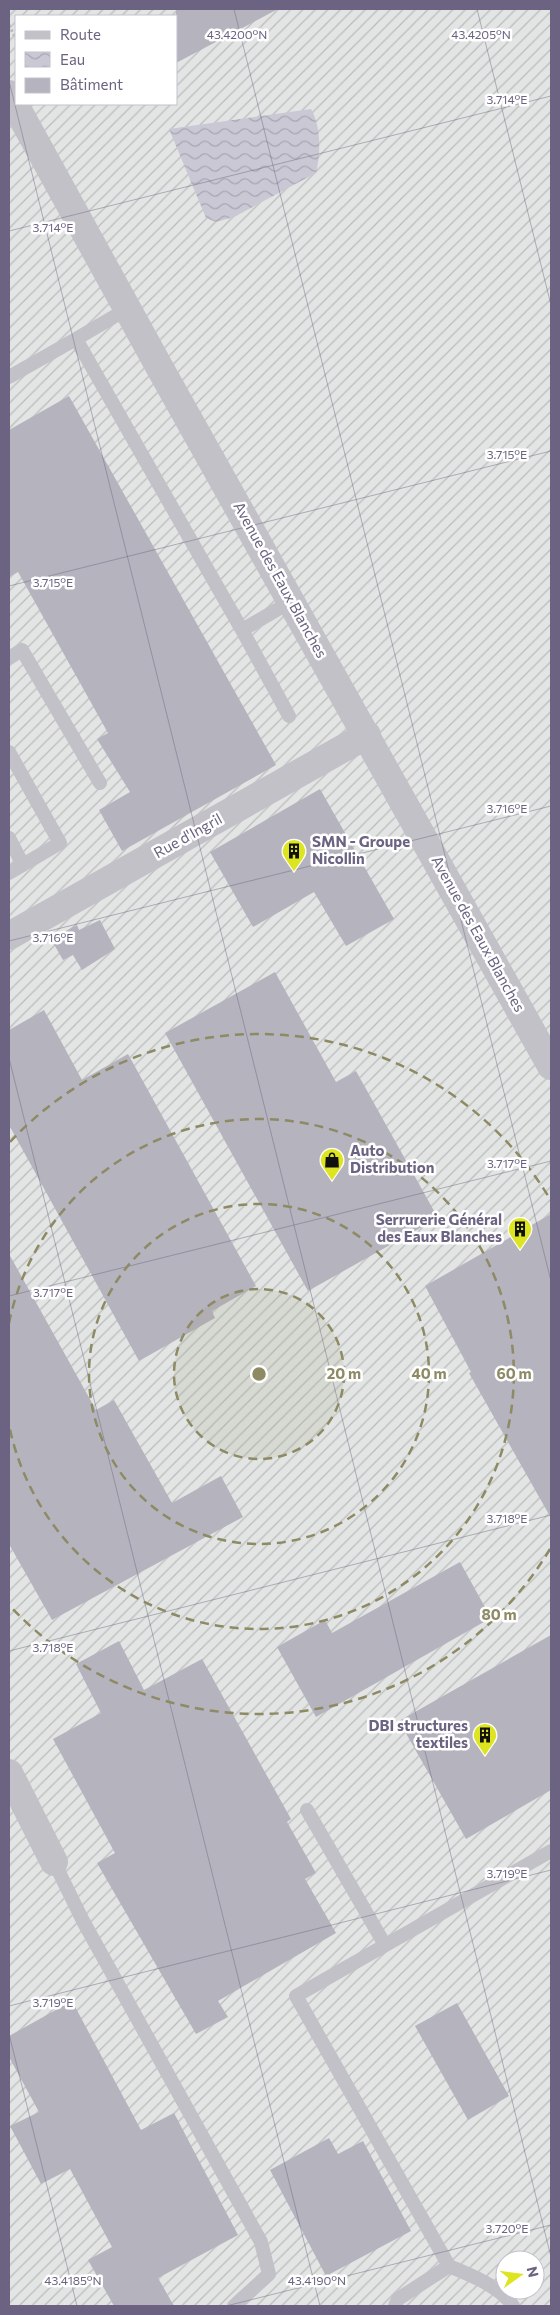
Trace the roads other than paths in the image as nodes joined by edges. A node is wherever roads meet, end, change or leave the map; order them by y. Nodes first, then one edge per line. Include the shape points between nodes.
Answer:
1 (12, 110) edge
2 (127, 309) junction
3 (76, 339) junction
4 (9, 377) edge
5 (292, 602) junction
6 (242, 630) junction
7 (9, 658) edge
8 (289, 716) dead end
9 (367, 735) junction
10 (9, 752) edge
11 (100, 783) dead end
12 (9, 838) edge
13 (23, 865) junction
14 (9, 873) edge
15 (9, 936) edge
16 (551, 1066) edge
17 (9, 1773) edge
18 (308, 1810) dead end
19 (551, 1851) edge
20 (54, 1862) joint
21 (385, 1945) junction
22 (449, 2266) junction
23 (234, 2306) edge
24 (395, 2306) edge
25 (513, 2306) edge

1 - 2 street, Avenue des Eaux Blanches
2 - 3 lane
2 - 5 street, Avenue des Eaux Blanches
3 - 4 lane
3 - 6 lane
5 - 6 lane
5 - 9 street, Avenue des Eaux Blanches
6 - 8 lane
7 - 11 lane via 22,650
9 - 15 street, Rue d'Ingril
9 - 16 street, Avenue des Eaux Blanches
10 - 13 lane via 60,843
12 - 13 lane
13 - 14 lane
17 - 20 street
18 - 21 lane
19 - 21 lane
20 - 23 lane via 88,1930 261,2242 269,2274
21 - 22 lane via 296,1996
22 - 24 lane via 398,2298
22 - 25 lane via 472,2276 507,2298

